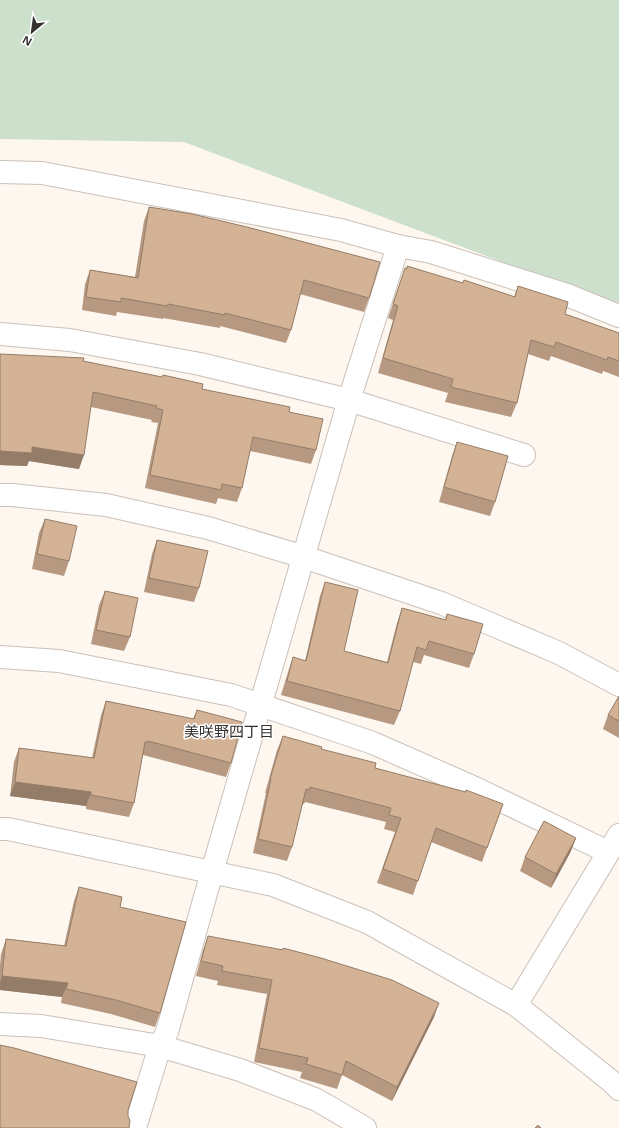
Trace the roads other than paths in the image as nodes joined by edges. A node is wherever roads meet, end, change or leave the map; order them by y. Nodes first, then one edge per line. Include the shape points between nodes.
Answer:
1 (0, 172) edge
2 (398, 246) junction
3 (619, 316) edge
4 (0, 334) edge
5 (349, 400) junction
6 (524, 455) dead end
7 (0, 495) edge
8 (304, 557) junction
9 (0, 657) edge
10 (619, 685) edge
11 (261, 706) junction
12 (0, 829) edge
13 (614, 843) edge
14 (212, 872) junction
15 (516, 1005) junction
16 (0, 1024) edge
17 (160, 1046) junction
18 (619, 1089) edge
19 (135, 1128) edge
20 (365, 1128) edge

1 - 2 street via 42,173 340,230
2 - 3 street via 431,252 567,294
2 - 5 street
4 - 5 street via 70,340 200,364
5 - 6 street
5 - 8 street
7 - 8 street via 106,505 208,528
8 - 10 street via 441,603 559,653
8 - 11 street
9 - 11 street via 59,661 230,695
11 - 13 street via 373,744
11 - 14 street
12 - 14 street
13 - 15 street
14 - 15 street via 273,885 367,922
14 - 17 street via 167,1032
15 - 18 street
16 - 17 street via 41,1026
17 - 19 street
17 - 20 street via 248,1072 317,1100

